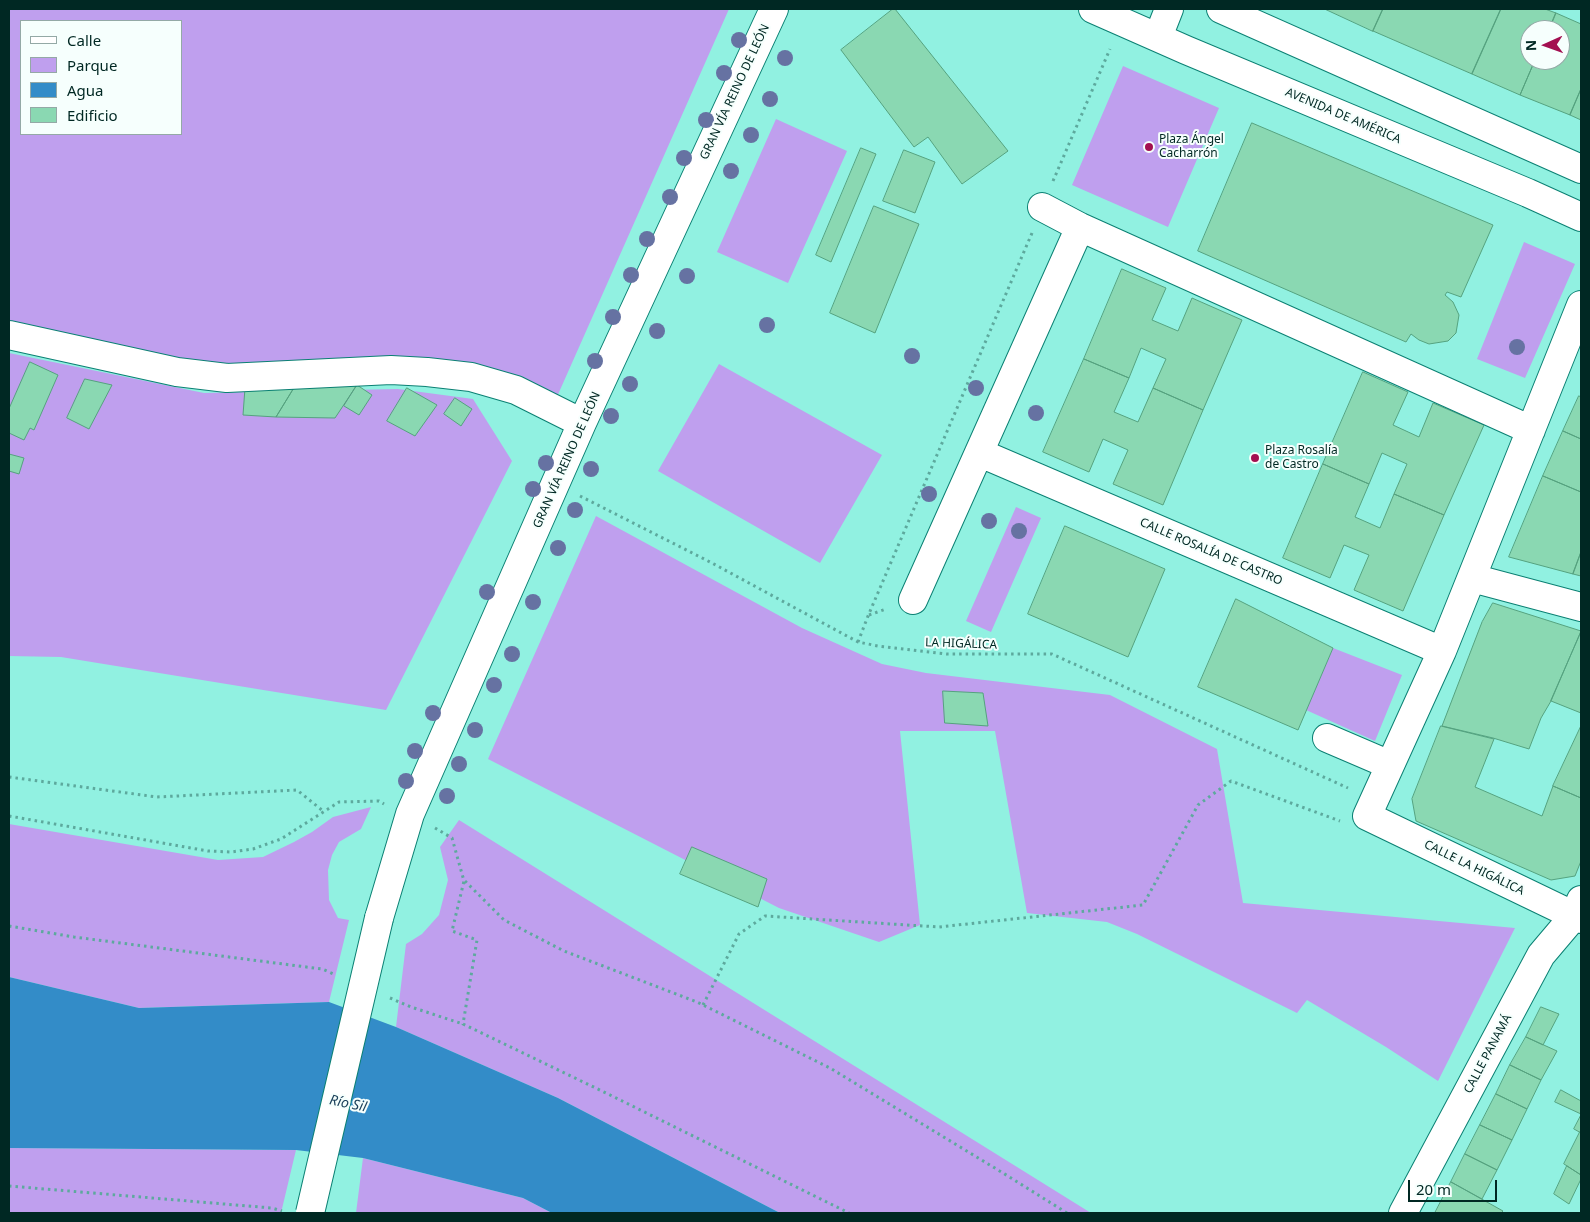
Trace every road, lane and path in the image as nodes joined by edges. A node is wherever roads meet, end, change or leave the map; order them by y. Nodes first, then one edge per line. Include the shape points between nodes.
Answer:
1 (774, 9) edge
2 (1093, 9) edge
3 (1169, 9) edge
4 (1221, 9) edge
5 (1122, 21) junction
6 (1158, 37) junction
7 (1541, 151) junction
8 (1581, 169) edge
9 (1528, 193) junction
10 (1042, 207) junction
11 (1581, 217) edge
12 (1080, 227) junction
13 (1581, 306) edge
14 (9, 335) edge
15 (582, 423) junction
16 (1531, 430) junction
17 (980, 454) junction
18 (556, 484) junction
19 (1472, 578) junction
20 (913, 600) dead end
21 (1581, 607) edge
22 (858, 642) junction
23 (1442, 651) junction
24 (1327, 738) dead end
25 (1390, 765) junction
26 (9, 777) edge
27 (1370, 808) junction
28 (323, 811) junction
29 (410, 814) junction
30 (9, 816) edge
31 (464, 880) junction
32 (1579, 911) edge
33 (9, 926) edge
34 (340, 977) dead end
35 (384, 996) dead end
36 (703, 1005) junction
37 (463, 1024) junction
38 (9, 1186) edge
39 (290, 1213) edge
40 (310, 1213) edge
41 (850, 1213) edge
42 (1067, 1213) edge
43 (1403, 1213) edge

1 - 15 street, GRAN VÍA REINO DE LEÓN
2 - 5 street, AVENIDA DE AMÉRICA
3 - 6 street
4 - 7 street
5 - 6 street, AVENIDA DE AMÉRICA
5 - 10 path
6 - 9 street, AVENIDA DE AMÉRICA
7 - 8 street
7 - 9 street
9 - 11 street, AVENIDA DE AMÉRICA
10 - 12 street
10 - 22 path
12 - 16 street
12 - 17 street
13 - 16 street
14 - 15 street via 177,372 227,378 391,370 471,377 516,390
15 - 18 street, GRAN VÍA REINO DE LEÓN
16 - 19 street
17 - 20 street
17 - 23 street, CALLE ROSALÍA DE CASTRO
18 - 22 path, LA HIGÁLICA
18 - 29 street, GRAN VÍA REINO DE LEÓN
19 - 21 street
19 - 23 street
22 - 27 path, LA HIGÁLICA via 947,654 1052,654
23 - 25 street
24 - 25 street
25 - 27 street
26 - 28 path via 157,797 297,790
27 - 32 street, CALLE LA HIGÁLICA
27 - 36 path via 1353,826 1231,781 1198,805 1143,905 940,926 765,916 739,934
28 - 29 path via 338,802 379,801
28 - 30 path via 281,838 253,849 232,852
29 - 31 path via 452,838
29 - 40 street, GRAN VÍA REINO DE LEÓN, bridge via 379,918
31 - 36 path via 504,920 564,951
31 - 37 path via 452,931 477,940
32 - 43 street, CALLE PANAMÁ via 1541,955
33 - 34 path via 322,969
35 - 37 path
36 - 42 path via 830,1068
37 - 41 path
38 - 39 path via 272,1208

